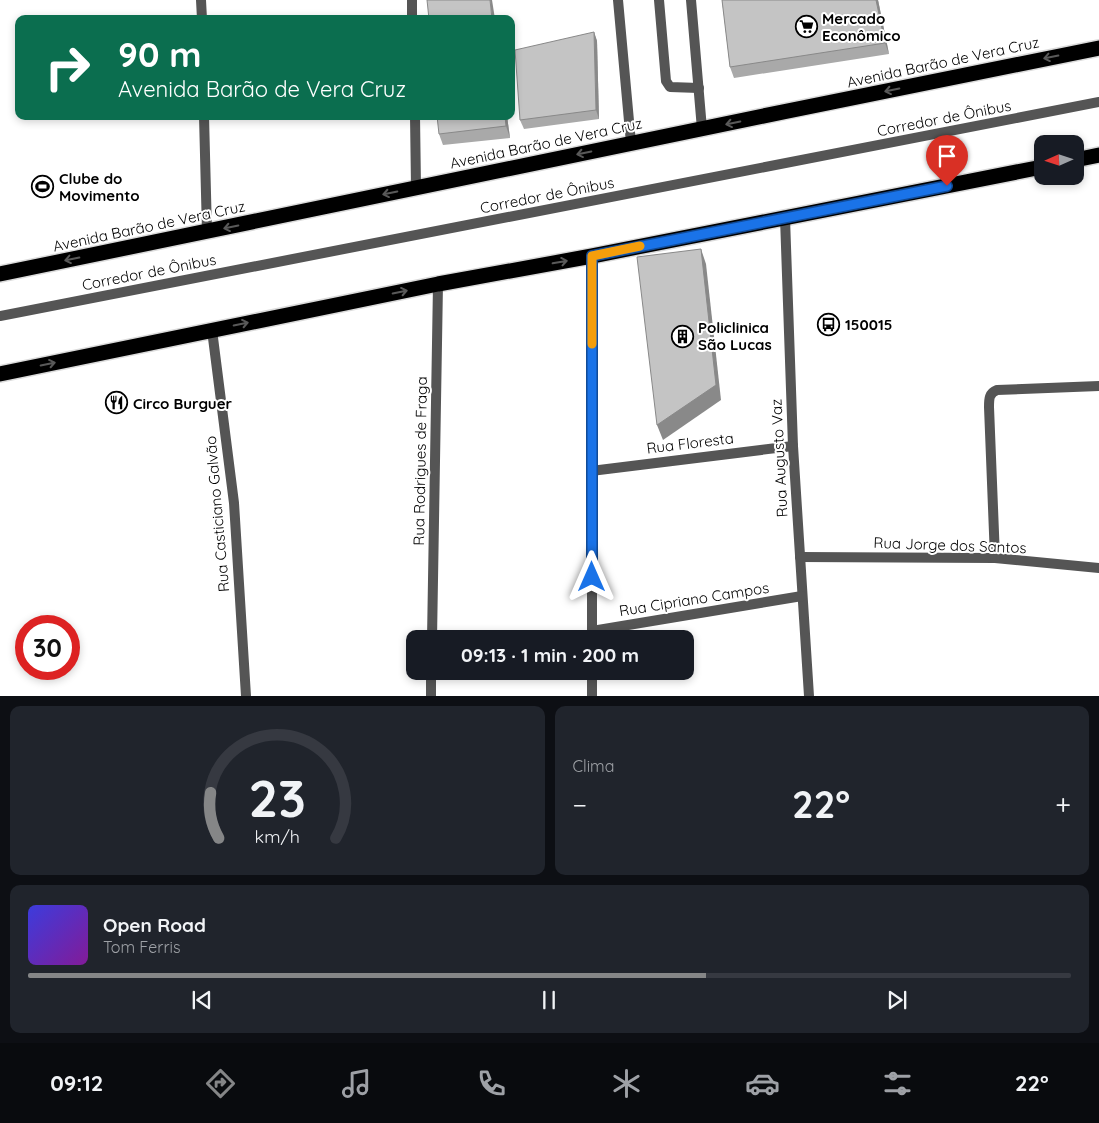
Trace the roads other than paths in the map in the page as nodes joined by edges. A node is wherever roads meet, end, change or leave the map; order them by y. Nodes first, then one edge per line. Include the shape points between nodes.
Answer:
1 (201, 0) edge
2 (412, 0) edge
3 (618, 0) edge
4 (659, 0) edge
5 (691, 0) edge
6 (202, 15) edge
7 (412, 15) edge
8 (1099, 48) edge
9 (699, 88) junction
10 (1099, 102) edge
11 (204, 120) edge
12 (415, 120) edge
13 (702, 129) junction
14 (631, 143) junction
15 (1099, 155) edge
16 (1084, 158) edge
17 (1034, 169) edge
18 (416, 187) junction
19 (785, 218) junction
20 (207, 232) junction
21 (592, 256) junction
22 (0, 274) edge
23 (438, 284) junction
24 (0, 316) edge
25 (212, 330) junction
26 (0, 374) edge
27 (1099, 386) edge
28 (793, 446) junction
29 (591, 471) junction
30 (800, 557) junction
31 (995, 558) junction
32 (1099, 568) edge
33 (802, 596) junction
34 (432, 630) edge
35 (592, 630) edge
36 (619, 630) edge
37 (431, 680) edge
38 (592, 680) edge
39 (246, 696) edge
40 (431, 696) edge
41 (592, 696) edge
42 (809, 696) edge

1 - 6 street
2 - 7 street
3 - 14 street
4 - 9 street via 666,81 670,87
5 - 9 street
8 -> 13 highway, Avenida Barão de Vera Cruz
9 - 13 street
10 - 24 street, Corredor de Ônibus
11 - 20 street
12 - 18 street
13 - 14 highway, Avenida Barão de Vera Cruz
14 -> 18 highway, Avenida Barão de Vera Cruz
15 - 16 highway
17 - 19 highway
18 -> 20 highway, Avenida Barão de Vera Cruz
19 - 21 highway
19 - 28 street, Rua Augusto Vaz
20 -> 22 highway, Avenida Barão de Vera Cruz
23 -> 21 highway
21 - 29 street
25 -> 23 highway
23 - 34 street, Rua Rodrigues de Fraga
26 -> 25 highway
25 - 39 street, Rua Casticiano Galvão via 234,503
27 - 31 street via 997,390 990,395
28 - 29 street, Rua Floresta
28 - 30 street, Rua Augusto Vaz
29 - 35 street
30 - 31 street, Rua Jorge dos Santos
30 - 33 street, Rua Augusto Vaz
31 - 32 street, Rua Jorge dos Santos
33 - 36 street, Rua Cipriano Campos
33 - 42 street, Rua Augusto Vaz
37 - 40 street
38 - 41 street

